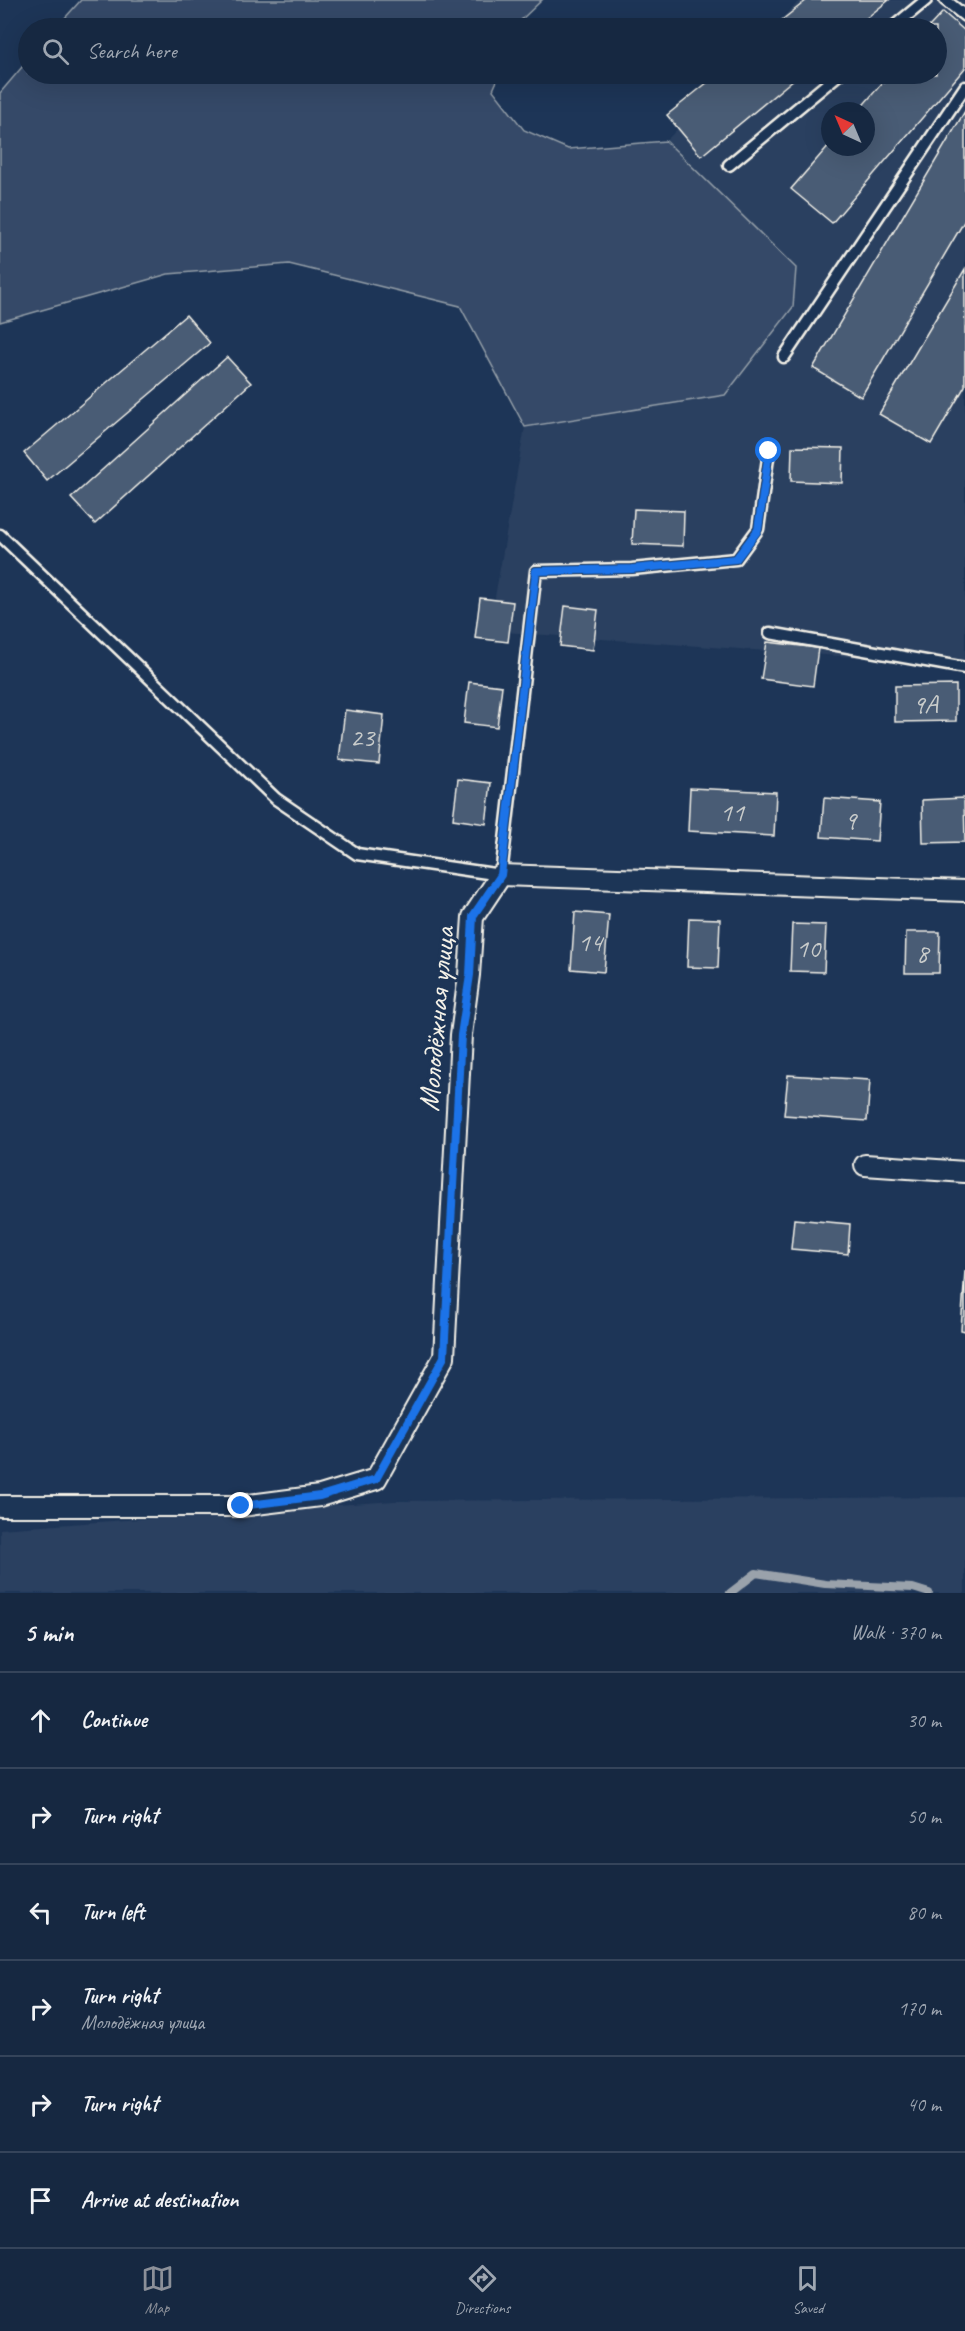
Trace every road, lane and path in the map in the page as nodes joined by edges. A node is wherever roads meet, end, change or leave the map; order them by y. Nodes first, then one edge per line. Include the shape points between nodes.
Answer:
1 (926, 0) edge
2 (945, 0) edge
3 (965, 16) edge
4 (904, 18) edge
5 (826, 84) edge
6 (965, 87) edge
7 (729, 165) dead end
8 (784, 357) dead end
9 (769, 451) dead end
10 (0, 535) edge
11 (770, 633) dead end
12 (965, 668) edge
13 (501, 875) junction
14 (965, 891) edge
15 (866, 1165) dead end
16 (965, 1172) edge
17 (0, 1506) edge

1 - 4 lane
2 - 3 lane
5 - 7 lane
6 - 8 lane
9 - 13 lane via 758,530 736,559 632,569 536,571
10 - 13 lane via 276,799 330,836 357,854
11 - 12 lane
13 - 14 street
13 - 17 street, Молодёжная улица via 473,916 461,1035 444,1357 376,1479 320,1496 241,1506
15 - 16 street

